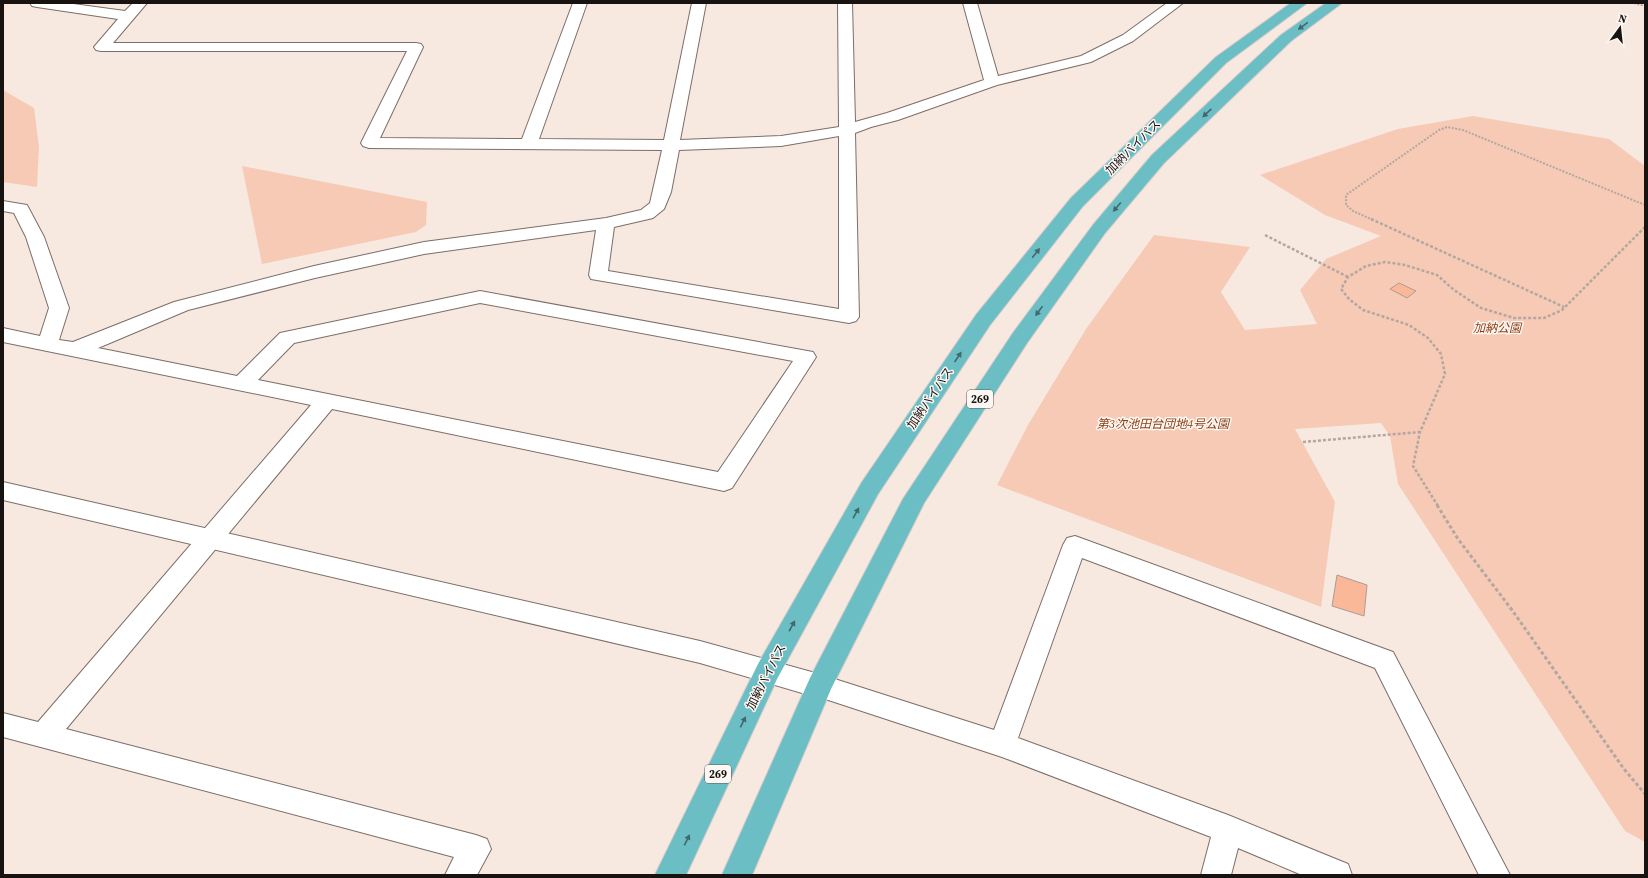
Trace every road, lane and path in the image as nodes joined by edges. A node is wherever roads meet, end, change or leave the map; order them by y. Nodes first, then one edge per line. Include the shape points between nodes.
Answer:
1 (37, 3) edge
2 (140, 3) edge
3 (580, 3) edge
4 (699, 3) edge
5 (845, 3) edge
6 (970, 3) edge
7 (1176, 3) edge
8 (1300, 3) edge
9 (1335, 3) edge
10 (1634, 3) edge
11 (1645, 6) edge
12 (128, 16) junction
13 (992, 82) junction
14 (848, 130) junction
15 (529, 143) junction
16 (670, 145) junction
17 (1645, 205) edge
18 (3, 206) edge
19 (606, 223) junction
20 (1645, 227) edge
21 (1265, 234) dead end
22 (1348, 277) junction
23 (1564, 307) junction
24 (3, 335) edge
25 (48, 344) junction
26 (73, 350) junction
27 (241, 384) junction
28 (327, 401) junction
29 (1420, 432) junction
30 (1302, 442) dead end
31 (3, 491) edge
32 (209, 540) junction
33 (767, 672) junction
34 (819, 686) junction
35 (3, 725) edge
36 (43, 736) junction
37 (1002, 745) junction
38 (1645, 794) edge
39 (1228, 829) junction
40 (460, 875) edge
41 (670, 875) edge
42 (737, 875) edge
43 (1216, 875) edge
44 (1337, 875) edge
45 (1495, 875) edge

1 - 12 street
2 - 12 street
3 - 15 street
4 - 16 street
5 - 14 street
6 - 13 street
7 - 13 street via 1128,38 1086,59
33 -> 8 highway, 加納バイパス / 269 via 870,488 983,320 1077,202 1221,60
9 -> 34 highway, 269 via 1286,38 1158,159 1099,229 1020,338 915,499
10 - 11 path
12 - 15 street via 101,47 416,47 369,143
13 - 14 street
14 - 16 street via 781,141
14 - 19 street via 849,317 598,275
15 - 16 street
16 - 19 street via 658,205 647,214
17 - 23 path via 1463,130 1447,126 1346,195 1346,205 1354,211
18 - 25 street via 21,209 35,237 59,308
19 - 26 street via 424,248 314,272 181,306
20 - 23 path
21 - 22 path
22 - 23 path via 1366,266 1385,262 1437,275 1481,308 1514,318 1544,318
22 - 29 path via 1341,289 1349,299 1363,310 1409,325 1428,338 1441,354 1445,374
24 - 25 street
25 - 26 street
26 - 27 street
27 - 28 street
27 - 28 street via 287,338 480,297 806,357 724,482
28 - 32 street
29 - 30 path
29 - 38 path via 1413,466 1458,539 1512,610 1624,770
31 - 32 street
32 - 33 street via 700,652
32 - 36 street
33 - 34 street
41 -> 33 highway, 加納バイパス / 269
34 - 37 street
34 - 42 highway, 269
35 - 36 street
36 - 40 street via 476,849
37 - 39 street
37 - 45 street via 1075,545 1384,660
39 - 43 street
39 - 44 street

